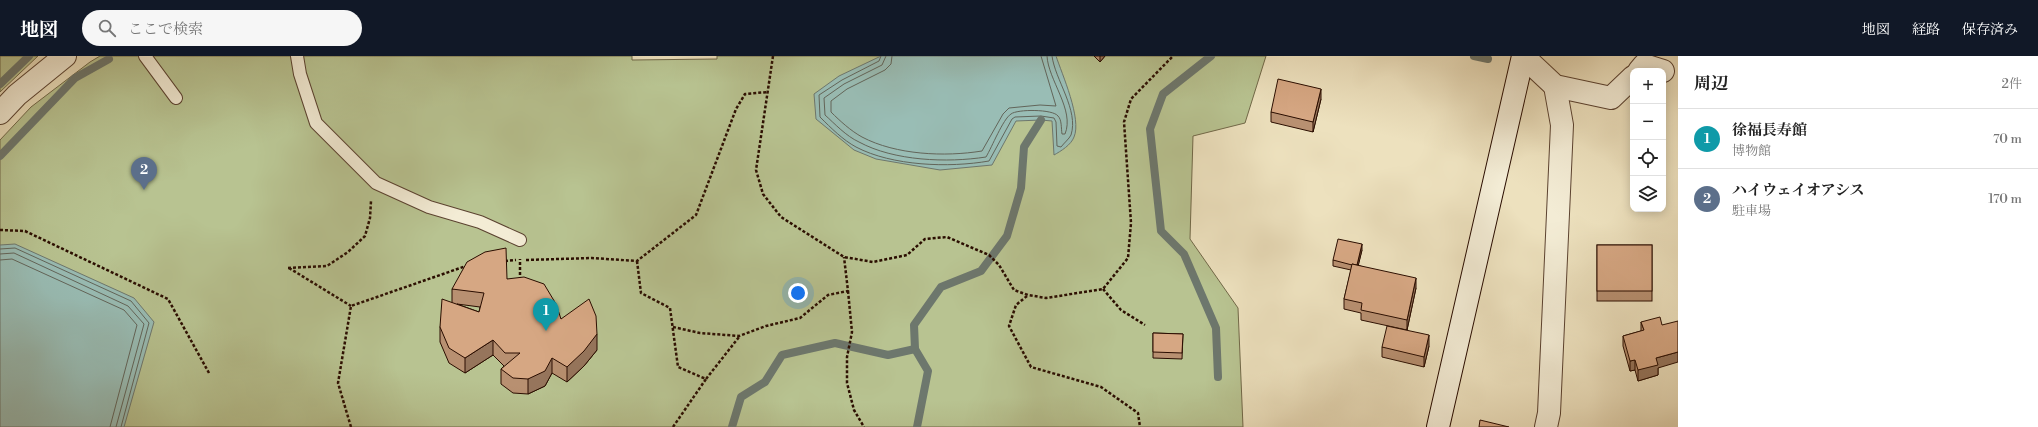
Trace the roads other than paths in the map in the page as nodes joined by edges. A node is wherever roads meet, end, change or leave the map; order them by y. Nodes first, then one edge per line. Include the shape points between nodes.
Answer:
1 (65, 56) edge
2 (145, 56) edge
3 (297, 56) edge
4 (1523, 56) edge
5 (1642, 68) edge
6 (1654, 68) edge
7 (1666, 72) edge
8 (1678, 76) edge
9 (1630, 80) edge
10 (1555, 86) junction
11 (176, 98) dead end
12 (0, 113) edge
13 (520, 240) road end
14 (1438, 427) edge
15 (1546, 427) edge

1 - 12 street via 17,95
2 - 11 lane
3 - 13 lane via 316,124 376,183 429,207 480,222
4 - 10 street
4 - 14 street
5 - 6 street via 1644,65
7 - 8 street
9 - 10 street via 1611,98
10 - 15 street via 1562,124 1549,413

